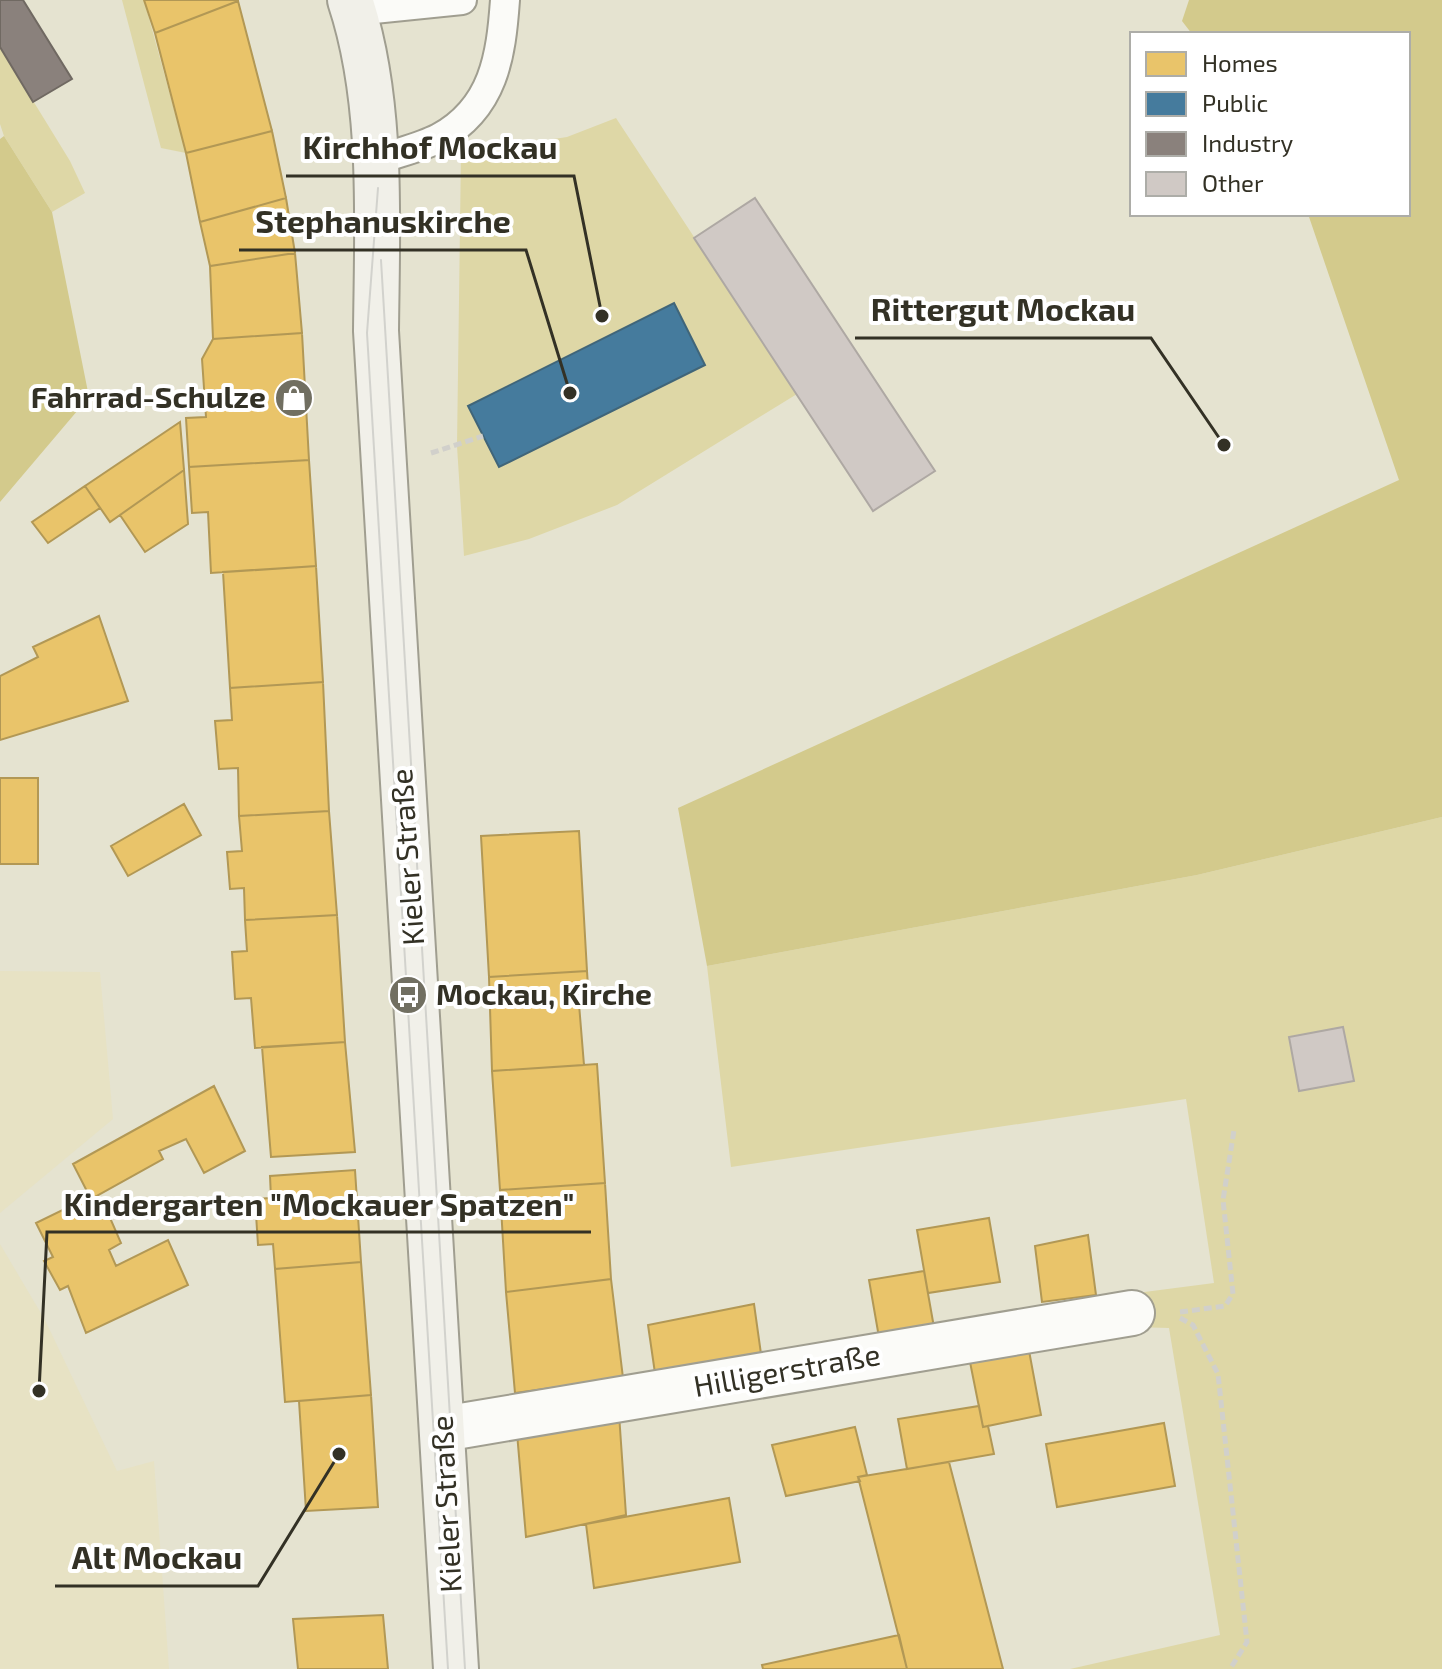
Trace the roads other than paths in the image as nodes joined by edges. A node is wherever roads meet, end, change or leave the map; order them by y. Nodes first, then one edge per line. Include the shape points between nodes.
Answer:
1 (462, 0) edge
2 (505, 0) edge
3 (352, 6) edge
4 (376, 174) junction
5 (1132, 1313) dead end
6 (443, 1429) junction
7 (456, 1669) edge

1 - 3 lane
2 - 4 lane via 501,56 481,102 440,137
3 - 4 main road, Kieler Straße via 363,36
4 - 6 main road, Kieler Straße via 376,331
5 - 6 street, Hilligerstraße
6 - 7 main road, Kieler Straße

